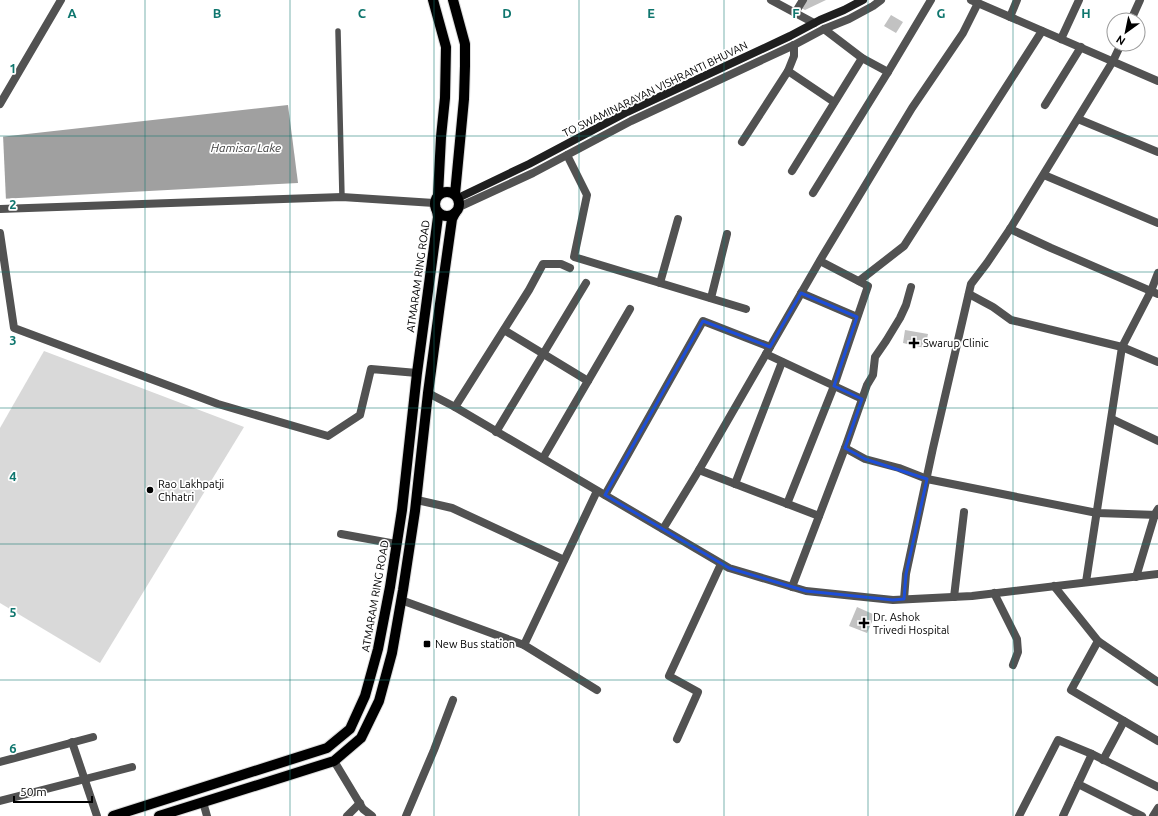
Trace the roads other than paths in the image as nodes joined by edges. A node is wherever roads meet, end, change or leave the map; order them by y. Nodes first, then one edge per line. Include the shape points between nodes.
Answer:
1 (60, 0) edge
2 (433, 0) edge
3 (453, 0) edge
4 (772, 0) edge
5 (803, 0) edge
6 (863, 0) edge
7 (881, 0) edge
8 (931, 0) edge
9 (1017, 0) edge
10 (1079, 0) edge
11 (1140, 0) edge
12 (975, 2) edge
13 (1135, 12) edge
14 (795, 13) junction
15 (1010, 17) junction
16 (814, 23) junction
17 (824, 29) junction
18 (338, 31) dead end
19 (1042, 31) junction
20 (1061, 39) junction
21 (794, 45) junction
22 (1081, 47) junction
23 (1117, 52) edge
24 (862, 58) junction
25 (1113, 61) junction
26 (788, 71) junction
27 (888, 72) junction
28 (1158, 81) edge
29 (834, 102) junction
30 (0, 104) edge
31 (1045, 105) dead end
32 (1078, 119) junction
33 (742, 142) dead end
34 (1158, 152) edge
35 (567, 155) junction
36 (792, 171) dead end
37 (1044, 175) junction
38 (812, 193) dead end
39 (342, 197) junction
40 (436, 203) junction
41 (456, 203) junction
42 (0, 209) edge
43 (678, 219) dead end
44 (1158, 223) edge
45 (1010, 229) junction
46 (0, 233) edge
47 (727, 234) dead end
48 (820, 260) junction
49 (570, 268) dead end
50 (1158, 273) edge
51 (858, 280) junction
52 (586, 282) dead end
53 (660, 283) junction
54 (911, 287) dead end
55 (801, 292) junction
56 (1155, 292) edge
57 (969, 294) junction
58 (711, 298) junction
59 (630, 309) dead end
60 (746, 309) dead end
61 (857, 317) junction
62 (504, 330) junction
63 (1122, 347) junction
64 (768, 351) junction
65 (543, 353) junction
66 (782, 362) junction
67 (1158, 362) edge
68 (417, 373) junction
69 (588, 381) junction
70 (834, 386) junction
71 (428, 393) junction
72 (862, 399) junction
73 (455, 407) junction
74 (1112, 419) junction
75 (496, 432) junction
76 (1158, 441) edge
77 (845, 448) junction
78 (543, 458) junction
79 (700, 470) junction
80 (927, 479) junction
81 (735, 484) junction
82 (601, 493) junction
83 (417, 500) junction
84 (787, 504) junction
85 (964, 512) dead end
86 (1097, 513) junction
87 (1157, 513) edge
88 (819, 516) junction
89 (663, 530) junction
90 (341, 534) dead end
91 (396, 544) junction
92 (564, 560) junction
93 (721, 564) junction
94 (1158, 574) edge
95 (1136, 577) junction
96 (1086, 582) junction
97 (1054, 586) junction
98 (792, 587) junction
99 (994, 593) junction
100 (954, 597) junction
101 (904, 599) junction
102 (402, 600) junction
103 (1098, 641) junction
104 (524, 645) junction
105 (1013, 665) dead end
106 (1158, 682) edge
107 (597, 690) dead end
108 (453, 700) dead end
109 (1124, 721) junction
110 (93, 737) dead end
111 (677, 739) dead end
112 (1158, 741) edge
113 (72, 742) junction
114 (1092, 754) junction
115 (1103, 760) junction
116 (334, 761) junction
117 (0, 762) edge
118 (132, 766) dead end
119 (84, 779) junction
120 (1078, 784) junction
121 (1158, 787) edge
122 (0, 801) edge
123 (203, 802) junction
124 (360, 803) junction
125 (1158, 808) edge
126 (97, 816) edge
127 (113, 816) edge
128 (159, 816) edge
129 (207, 816) edge
130 (347, 816) edge
131 (372, 816) edge
132 (406, 816) edge
133 (1019, 816) edge
134 (1063, 816) edge
135 (1142, 816) edge
136 (1154, 816) edge

1 - 30 street
2 - 40 main road, ATMARAM RING ROAD via 446,47 445,98
3 - 41 main road via 465,44 464,100
4 - 14 street
5 - 14 street
6 - 16 main road, TO SWAMINARAYAN VISHRANTI BHUVAN
7 - 17 street via 849,19
8 - 27 street
9 - 15 street
10 - 20 street
11 - 13 street
12 - 15 street
12 - 48 street via 963,33 912,108
14 - 16 street
15 - 19 street
16 - 41 main road, TO SWAMINARAYAN VISHRANTI BHUVAN via 627,112
17 - 21 street
17 - 24 street
18 - 39 lane
19 - 20 street
19 - 51 street via 904,246
20 - 22 street
21 - 26 street via 794,56
21 - 35 street via 632,121
22 - 25 street
22 - 31 street
23 - 25 street
24 - 27 street
24 - 29 street
25 - 28 street
25 - 32 street
26 - 29 street
26 - 33 street
27 - 38 street
29 - 36 street
32 - 34 street
32 - 37 street
35 - 41 street via 533,173
35 - 53 street via 587,195 574,257
37 - 44 street
37 - 45 street
39 - 40 street
39 - 42 street
40 - 41 main road via 442,192 446,191 451,192
40 - 41 main road via 444,216 451,215
40 - 68 main road, ATMARAM RING ROAD via 438,217
41 - 71 main road
43 - 53 street
45 - 56 street
45 - 57 street via 971,284
46 - 68 street via 14,328 218,404 328,436 360,415 371,369
47 - 58 street
48 - 51 street
48 - 55 street
49 - 62 street via 561,264 543,264
50 - 56 street
51 - 61 street via 868,286
52 - 65 street
53 - 58 street
54 - 72 street via 900,318 875,357 873,375
55 - 61 street
55 - 64 street
56 - 63 street
57 - 63 street via 1011,320
57 - 80 street
58 - 60 street
59 - 69 street
61 - 70 street
62 - 65 street
62 - 73 street
63 - 67 street
63 - 74 street
64 - 66 street
64 - 79 street
64 - 82 street via 703,321
65 - 69 street
65 - 75 street
66 - 70 street
66 - 81 street
68 - 91 main road, ATMARAM RING ROAD
69 - 78 street
70 - 72 street
70 - 84 street
71 - 73 street
71 - 83 main road
72 - 77 street
73 - 75 street
74 - 76 street
74 - 86 street
75 - 78 street
77 - 80 street via 865,459 900,468
77 - 88 street
78 - 82 street
79 - 81 street
79 - 89 street
80 - 86 street
80 - 101 street via 906,574
81 - 84 street
82 - 89 street
82 - 92 street
83 - 92 street via 452,508
83 - 102 main road
84 - 88 street
85 - 100 street
86 - 87 street
86 - 96 street
87 - 95 street
88 - 98 street
89 - 93 street
90 - 91 street
91 - 127 main road, ATMARAM RING ROAD via 378,649 365,696 350,729 327,748
92 - 104 street
93 - 98 street
93 - 111 street via 669,676 698,692
94 - 95 street
95 - 96 street
96 - 97 street
97 - 99 street
97 - 103 street
98 - 101 street via 806,592
99 - 100 street
99 - 105 street via 1017,639 1018,652
100 - 101 street
102 - 104 street
102 - 116 main road via 392,653 378,701 361,738
103 - 106 street
103 - 109 street via 1071,690
104 - 107 street
108 - 132 street
109 - 112 street
109 - 115 street
110 - 113 street
113 - 117 street
113 - 119 street
114 - 115 street
114 - 120 street
114 - 133 street via 1058,740
115 - 121 street
116 - 123 main road
116 - 124 street
118 - 119 street
119 - 122 street
119 - 126 street
120 - 134 street
120 - 135 street
123 - 128 main road
123 - 129 street
124 - 130 street
124 - 131 street
125 - 136 street

